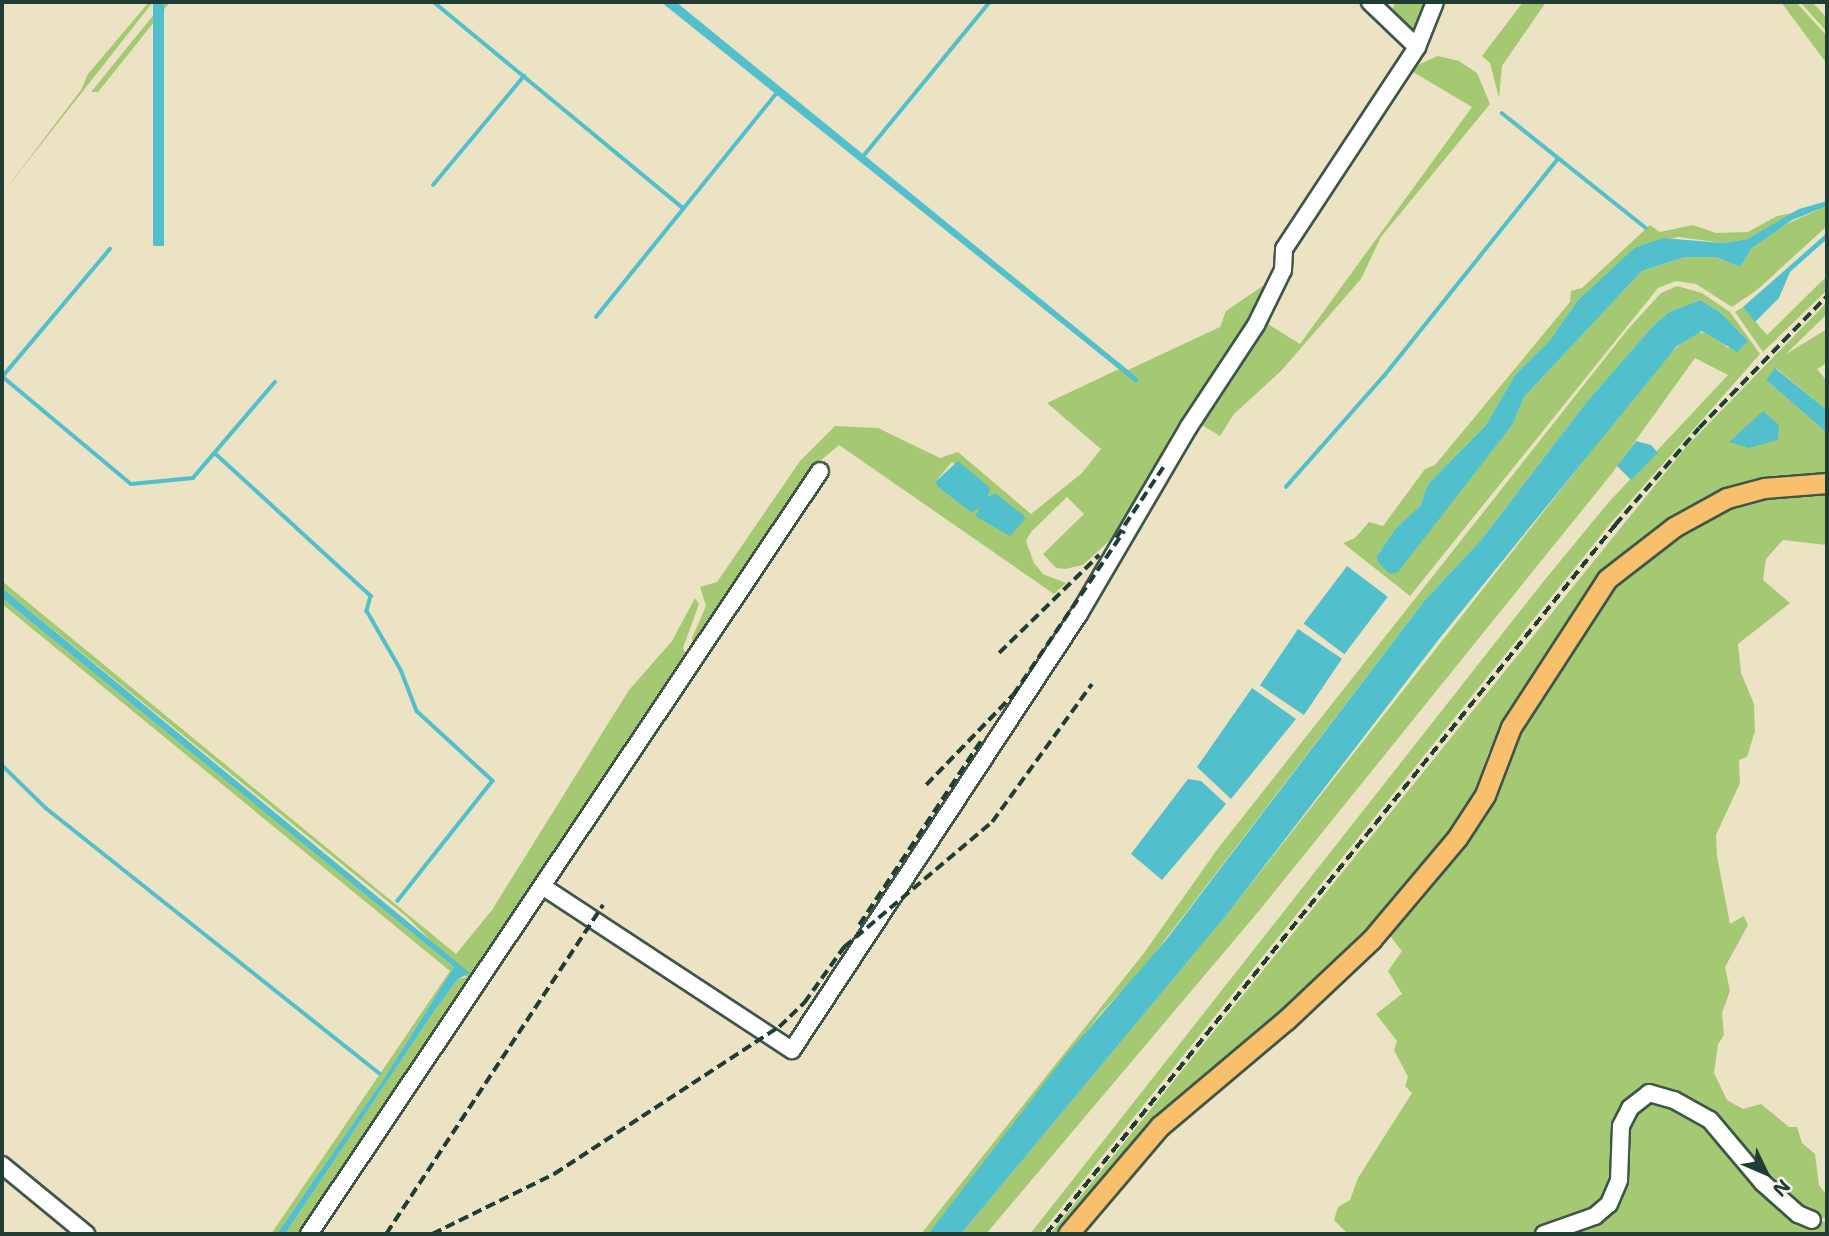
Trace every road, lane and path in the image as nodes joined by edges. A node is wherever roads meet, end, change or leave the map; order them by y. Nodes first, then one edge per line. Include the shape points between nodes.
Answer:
1 (1370, 2) edge
2 (1435, 2) edge
3 (1417, 47) junction
4 (820, 471) dead end
5 (1827, 483) edge
6 (545, 888) junction
7 (2, 1165) edge
8 (1812, 1220) dead end
9 (86, 1234) edge
10 (309, 1234) edge
11 (1068, 1234) edge
12 (1544, 1234) edge

1 - 3 street
2 - 3 street
3 - 6 street via 1284,249 1283,270 1256,325 1188,428 1079,614 793,1050
4 - 6 street
5 - 11 main road via 1754,490 1727,498 1674,527 1607,579 1511,727 1485,795 1457,838 1371,940 1286,1020 1160,1126
6 - 10 street
7 - 9 street
8 - 12 street via 1763,1183 1710,1120 1674,1100 1649,1093 1630,1108 1621,1126 1619,1181 1609,1204 1595,1216

